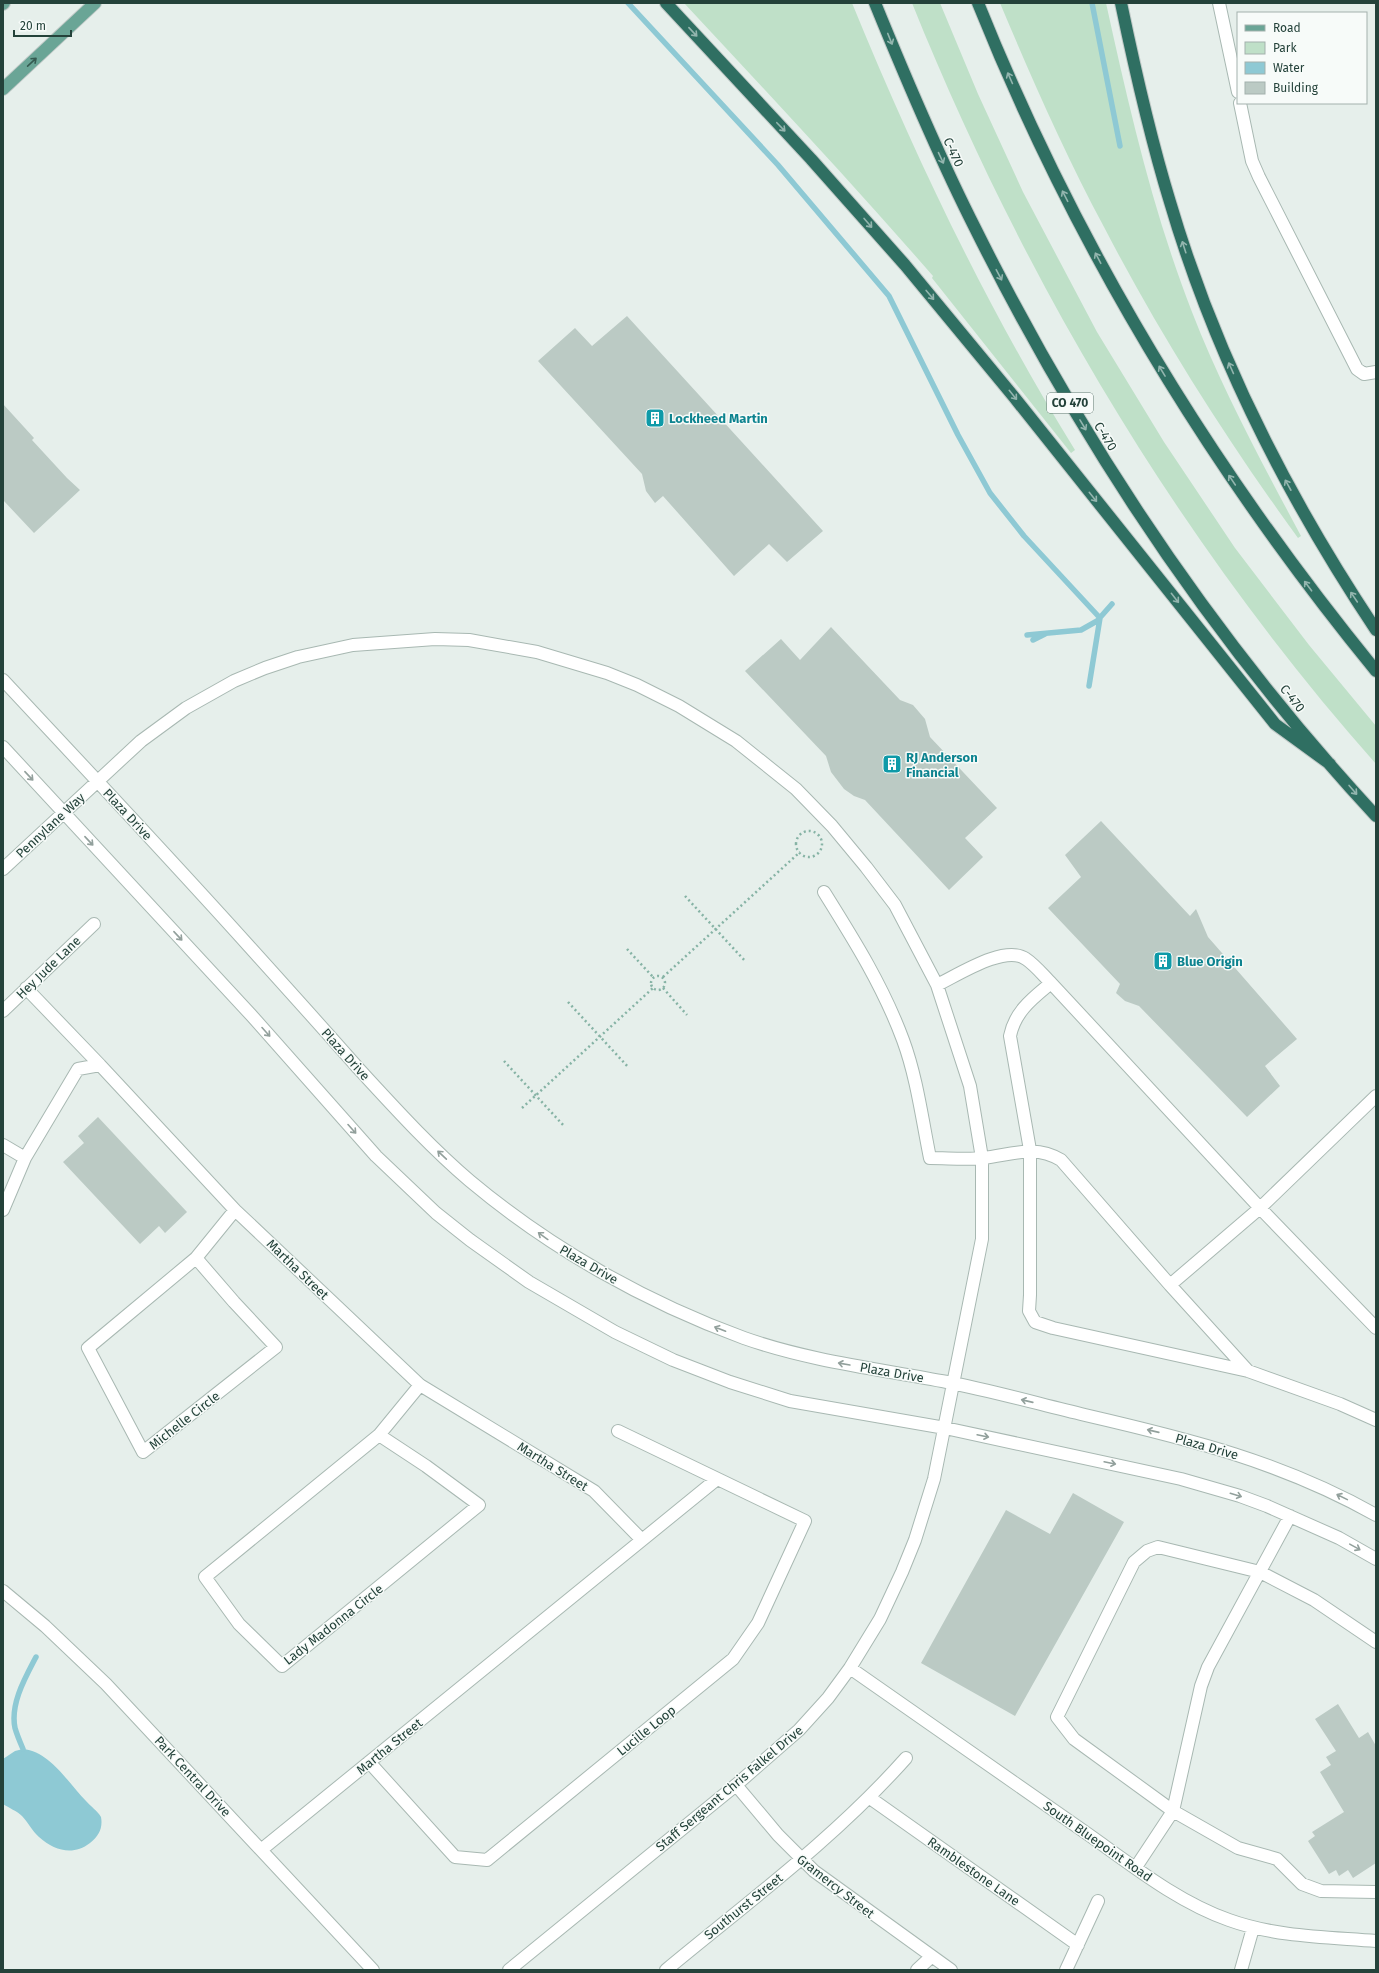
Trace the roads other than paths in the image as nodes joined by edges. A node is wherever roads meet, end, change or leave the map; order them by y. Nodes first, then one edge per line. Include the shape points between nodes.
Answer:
1 (95, 3) edge
2 (666, 3) edge
3 (875, 3) edge
4 (978, 3) edge
5 (1121, 3) edge
6 (1219, 3) edge
7 (1237, 87) edge
8 (3, 89) edge
9 (1240, 104) edge
10 (1376, 372) edge
11 (1376, 630) edge
12 (1376, 671) edge
13 (3, 680) edge
14 (3, 747) edge
15 (1330, 764) junction
16 (97, 781) junction
17 (63, 813) junction
18 (1376, 816) edge
19 (3, 869) edge
20 (824, 892) dead end
21 (94, 924) dead end
22 (1051, 983) junction
23 (937, 985) junction
24 (26, 988) junction
25 (3, 1011) edge
26 (100, 1065) junction
27 (1376, 1096) edge
28 (3, 1145) edge
29 (1030, 1150) junction
30 (25, 1158) junction
31 (982, 1158) junction
32 (1260, 1208) junction
33 (3, 1210) edge
34 (235, 1210) junction
35 (196, 1258) junction
36 (1170, 1285) junction
37 (1376, 1328) edge
38 (1248, 1371) junction
39 (952, 1383) junction
40 (420, 1385) junction
41 (1376, 1420) edge
42 (945, 1428) junction
43 (618, 1431) dead end
44 (379, 1435) junction
45 (717, 1479) junction
46 (1376, 1515) edge
47 (1290, 1516) junction
48 (642, 1540) junction
49 (1376, 1559) edge
50 (1260, 1572) junction
51 (3, 1591) edge
52 (1376, 1642) edge
53 (850, 1668) junction
54 (906, 1758) dead end
55 (369, 1762) junction
56 (736, 1785) junction
57 (870, 1798) junction
58 (1173, 1811) junction
59 (262, 1850) junction
60 (800, 1859) junction
61 (1136, 1867) junction
62 (1376, 1892) edge
63 (1098, 1902) dead end
64 (1253, 1928) junction
65 (1376, 1941) edge
66 (1078, 1945) junction
67 (931, 1957) junction
68 (373, 1970) edge
69 (509, 1970) edge
70 (666, 1970) edge
71 (917, 1970) edge
72 (951, 1970) edge
73 (1066, 1970) edge
74 (1241, 1970) edge

8 -> 1 main road
2 -> 15 highway via 905,265 1014,397 1275,724
3 -> 15 highway, C-470 / CO 470 via 964,207 1017,310 1067,398 1129,498 1182,576 1256,674
12 -> 4 highway via 1269,533 1197,428 1158,364 1108,278 1057,180
11 -> 5 highway via 1329,557 1284,477 1220,343 1186,252 1159,168
6 - 7 street
9 - 10 street via 1252,161 1266,192 1357,369 1364,374
13 - 16 street, Plaza Drive
14 -> 17 street
15 -> 18 highway, C-470 / CO 470
16 - 17 street, Pennylane Way
16 - 23 street, Pennylane Way via 141,741 186,708 234,681 298,657 353,645 435,639 469,640 537,652 637,685 704,720 763,760 830,824 866,867 895,905
39 -> 16 street, Plaza Drive via 802,1356 745,1338 691,1318 636,1291 554,1244 466,1178 409,1124
17 - 19 street, Pennylane Way
17 -> 42 street via 252,1016 376,1156 436,1213 529,1282 621,1335 673,1360 730,1382 790,1401
20 - 31 street via 868,962 889,1004 913,1072 930,1158
21 - 24 street, Hey Jude Lane
22 - 23 street via 1026,959 1008,955 990,959
22 - 29 street via 1026,1004 1012,1023 1010,1036
22 - 32 street
23 - 31 street, Staff Sergeant Chris Falkel Drive via 970,1086
24 - 25 street, Hey Jude Lane
24 - 26 street, Martha Street
26 - 30 street via 78,1069
26 - 34 street, Martha Street
27 - 32 street
28 - 30 street
29 - 31 street
29 - 36 street via 1061,1160
29 - 38 street via 1029,1311 1035,1322
30 - 33 street
31 - 39 street, Staff Sergeant Chris Falkel Drive via 982,1239
32 - 36 street
32 - 37 street
34 - 35 street, Michelle Circle
34 - 40 street, Martha Street
35 - 35 street, Michelle Circle via 88,1348 143,1452 276,1347
36 - 38 street
38 - 41 street via 1340,1404
39 - 42 street, Staff Sergeant Chris Falkel Drive
46 -> 39 street, Plaza Drive via 1307,1480 1193,1440
40 - 44 street, Lady Madonna Circle
40 - 48 street, Martha Street via 594,1491
42 -> 47 street via 1181,1479 1240,1496
42 - 53 street, Staff Sergeant Chris Falkel Drive via 932,1488 910,1553 886,1608
43 - 45 street, Lucille Loop
44 - 44 street, Lady Madonna Circle via 206,1577 239,1624 282,1666 480,1505
45 - 48 street
45 - 55 street, Lucille Loop via 805,1521 758,1623 733,1659 487,1860 455,1857
47 -> 49 street via 1339,1538
47 - 50 street
48 - 55 street, Martha Street
50 - 52 street via 1314,1600
50 - 58 street via 1208,1667 1201,1686
50 - 58 street via 1158,1547 1147,1551 1134,1562 1057,1717 1074,1739
51 - 59 street, Park Central Drive via 45,1626 106,1684
53 - 56 street, Staff Sergeant Chris Falkel Drive via 807,1721
53 - 61 street, South Bluepoint Road
54 - 57 street, Southurst Street
55 - 59 street, Martha Street
56 - 60 street, Gramercy Street
56 - 69 street, Staff Sergeant Chris Falkel Drive
57 - 60 street, Southurst Street
57 - 66 street, Ramblestone Lane
58 - 61 street
58 - 62 street via 1238,1848 1277,1859 1302,1884 1321,1891
59 - 68 street, Park Central Drive
60 - 67 street, Gramercy Street
60 - 70 street, Southurst Street
61 - 64 street, South Bluepoint Road via 1207,1911
63 - 66 street
64 - 65 street, South Bluepoint Road
64 - 74 street
66 - 73 street
67 - 71 street
67 - 72 street, Gramercy Street

